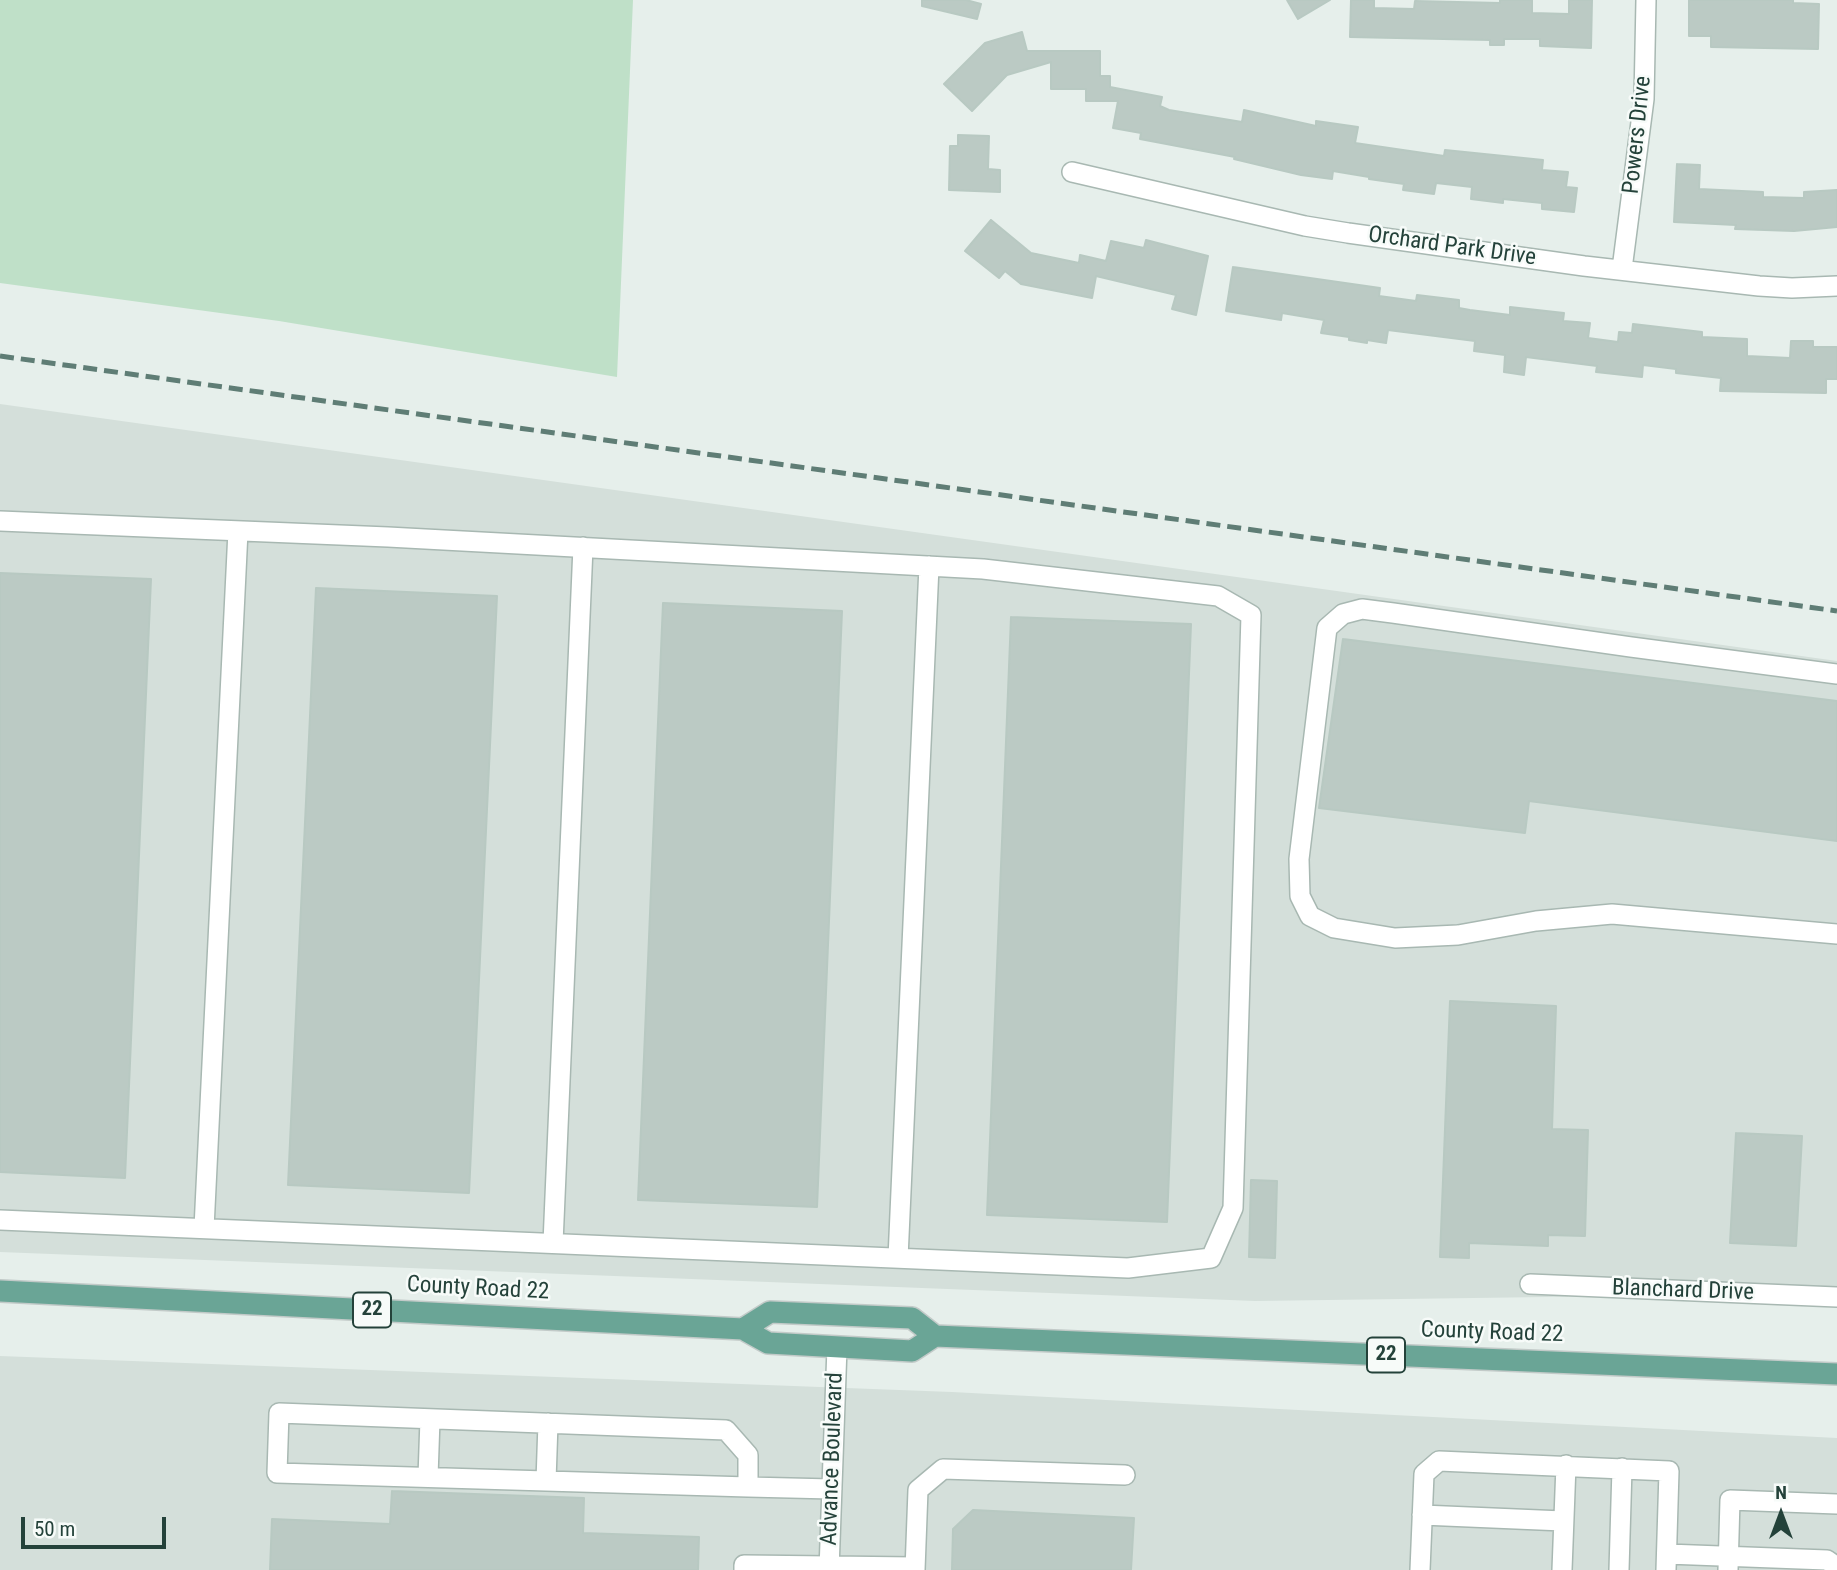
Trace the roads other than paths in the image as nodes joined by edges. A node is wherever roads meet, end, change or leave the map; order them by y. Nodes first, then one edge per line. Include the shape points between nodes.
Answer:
1 (1646, 0) edge
2 (1072, 172) dead end
3 (1622, 269) junction
4 (1837, 286) edge
5 (0, 521) edge
6 (238, 531) junction
7 (583, 547) junction
8 (929, 566) junction
9 (1837, 674) edge
10 (1837, 934) edge
11 (0, 1220) edge
12 (204, 1228) junction
13 (552, 1243) junction
14 (898, 1258) junction
15 (1530, 1284) dead end
16 (0, 1291) edge
17 (1837, 1297) edge
18 (743, 1329) junction
19 (935, 1336) junction
20 (837, 1347) junction
21 (1837, 1374) edge
22 (430, 1419) junction
23 (548, 1423) junction
24 (1566, 1465) junction
25 (1622, 1468) junction
26 (1125, 1475) dead end
27 (428, 1477) junction
28 (546, 1481) junction
29 (748, 1487) junction
30 (832, 1489) junction
31 (1837, 1504) edge
32 (1422, 1515) junction
33 (1563, 1521) junction
34 (1667, 1562) edge
35 (1728, 1563) edge
36 (1837, 1567) edge
37 (829, 1569) edge
38 (915, 1569) edge
39 (744, 1570) edge
40 (1420, 1570) edge
41 (1562, 1570) edge
42 (1619, 1570) edge

1 - 3 street, Powers Drive via 1644,99
2 - 3 street, Orchard Park Drive via 1305,226
3 - 4 street, Orchard Park Drive via 1792,288
5 - 6 street
6 - 7 street
6 - 12 street
7 - 8 street
7 - 13 street
8 - 14 street
8 - 14 street via 1218,597 1251,615 1233,1208 1211,1258 1128,1268
9 - 10 street via 1393,612 1362,609 1343,614 1327,628 1299,872 1300,896 1310,916 1334,928 1395,938 1458,935 1612,914
11 - 12 street
12 - 13 street
13 - 14 street
15 - 17 street, Blanchard Drive
16 - 18 main road, County Road 22 / 22
18 - 19 main road, County Road 22 / 22 via 770,1312 912,1318
18 - 20 main road, County Road 22 / 22 via 768,1343
19 - 20 main road, County Road 22 / 22 via 912,1351
19 - 21 main road, County Road 22 / 22
20 - 30 street, Advance Boulevard
22 - 23 street
22 - 27 street
22 - 27 street via 279,1413 278,1473
23 - 28 street
23 - 29 street via 726,1430 748,1455
24 - 25 street
24 - 32 street via 1439,1461 1424,1474
24 - 33 street
25 - 34 street via 1670,1471
25 - 42 street
26 - 38 street via 943,1469 918,1490
27 - 28 street
28 - 29 street
29 - 30 street
30 - 37 street, Advance Boulevard
31 - 35 street via 1730,1500
32 - 33 street
32 - 40 street
33 - 41 street
34 - 35 street
35 - 36 street via 1828,1560
37 - 38 street
37 - 39 street via 744,1565

